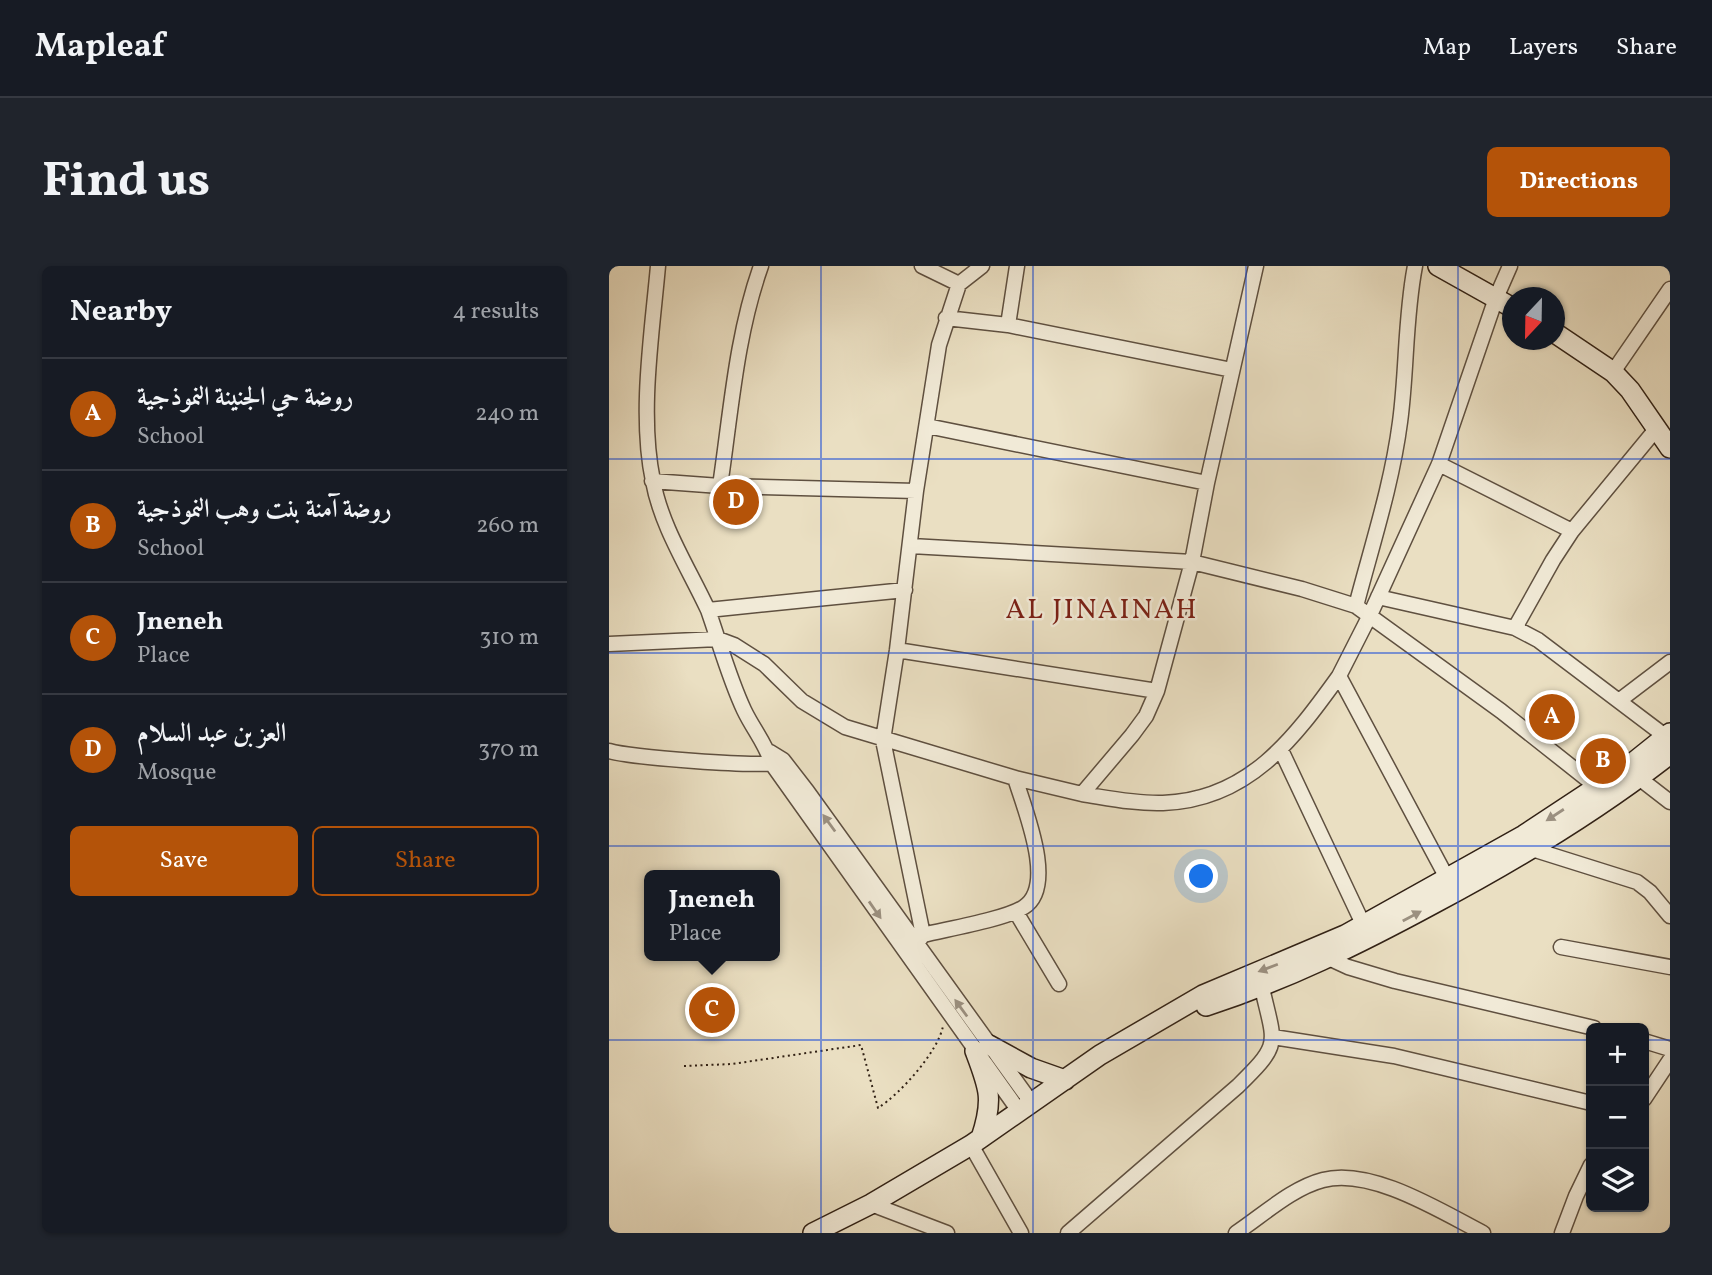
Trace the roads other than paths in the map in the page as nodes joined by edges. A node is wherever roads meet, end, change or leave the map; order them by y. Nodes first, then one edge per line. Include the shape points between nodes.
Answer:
1 (658, 266) edge
2 (761, 266) edge
3 (922, 266) edge
4 (982, 266) edge
5 (1017, 266) edge
6 (1256, 266) edge
7 (1415, 266) edge
8 (1438, 266) edge
9 (1510, 266) edge
10 (959, 284) junction
11 (1507, 287) edge
12 (1670, 289) edge
13 (1502, 302) edge
14 (1502, 308) edge
15 (946, 318) junction
16 (1008, 325) junction
17 (1565, 340) edge
18 (1232, 370) junction
19 (1613, 372) junction
20 (927, 426) junction
21 (1657, 428) junction
22 (1670, 448) edge
23 (1439, 464) junction
24 (652, 481) junction
25 (1207, 483) junction
26 (720, 486) junction
27 (916, 491) junction
28 (1572, 531) junction
29 (911, 546) junction
30 (1192, 562) junction
31 (905, 590) junction
32 (1378, 597) junction
33 (1356, 606) junction
34 (708, 610) junction
35 (1370, 615) junction
36 (1515, 628) junction
37 (718, 639) junction
38 (609, 643) edge
39 (897, 650) junction
40 (1670, 662) edge
41 (1339, 676) junction
42 (1157, 691) junction
43 (1620, 700) junction
44 (883, 740) junction
45 (1669, 741) edge
46 (1281, 750) junction
47 (609, 751) edge
48 (775, 759) junction
49 (1015, 778) junction
50 (1639, 778) junction
51 (1597, 787) junction
52 (1082, 794) junction
53 (1670, 802) edge
54 (1532, 849) junction
55 (1447, 878) junction
56 (1016, 912) junction
57 (1670, 916) edge
58 (1363, 924) junction
59 (915, 944) junction
60 (1561, 947) dead end
61 (1321, 954) junction
62 (1670, 967) edge
63 (1059, 984) dead end
64 (1262, 988) junction
65 (1168, 1016) junction
66 (1586, 1026) edge
67 (1273, 1037) junction
68 (1649, 1043) edge
69 (982, 1048) junction
70 (1670, 1049) edge
71 (1670, 1060) edge
72 (1065, 1080) junction
73 (1649, 1092) edge
74 (1586, 1102) edge
75 (1025, 1106) junction
76 (976, 1142) junction
77 (1586, 1176) edge
78 (871, 1204) junction
79 (824, 1230) edge
80 (947, 1233) edge
81 (1021, 1233) edge
82 (1068, 1233) edge
83 (1236, 1233) edge
84 (1483, 1233) edge
85 (1562, 1233) edge

1 - 24 street via 650,359
2 - 26 street via 740,344
3 - 10 street
4 - 10 street
5 - 16 street
6 - 18 street
7 - 33 street via 1400,424
8 - 13 street
9 - 11 street
10 - 15 street
12 - 19 street
14 - 23 street
15 - 16 street
15 - 20 street
16 - 18 street
17 - 19 street
18 - 25 street
19 - 21 street
20 - 25 street
20 - 27 street
21 - 22 street
21 - 28 street
23 - 28 street
23 - 32 street
24 - 26 street
24 - 34 street
25 - 30 street
26 - 27 street
27 - 29 street
28 - 36 street
29 - 30 street
29 - 31 street
30 - 33 street
30 - 42 street
31 - 34 street
31 - 39 street
32 - 35 street
32 - 36 street
33 - 35 street
34 - 37 street
35 - 41 street
35 - 51 street
36 - 43 street
37 - 38 street
37 - 44 street via 764,664 823,715
37 - 48 street via 745,713
39 - 42 street
39 - 44 street
40 - 43 street
41 - 46 street
41 - 55 street
42 - 52 street via 1132,736
43 - 45 street
44 - 49 street
44 - 59 street
45 - 50 street
45 - 51 street
46 - 52 street via 1248,777 1209,796 1160,803
46 - 58 street
47 - 48 street via 717,762
48 - 59 street
49 - 52 street
49 - 56 street via 1039,864 1034,896
50 - 53 street
50 - 54 street
51 -> 55 street
54 - 57 street via 1637,882
61 -> 54 street via 1441,900
55 - 58 street
56 - 59 street
56 - 63 street
58 - 61 street
69 -> 59 street
59 - 69 street via 947,1012
60 - 62 street
61 - 64 street
61 -> 65 street via 1203,995
61 - 66 street via 1395,981
64 - 65 street
64 - 67 street
65 - 72 street
67 - 74 street via 1394,1056
67 - 82 street via 1263,1061 1238,1086
68 - 70 street
69 - 72 street
69 - 75 street
69 - 76 street via 990,1096
71 - 73 street
72 - 75 street
75 - 76 street
76 - 78 street
76 - 81 street
77 - 85 street
78 - 79 street
78 - 80 street
83 - 84 street via 1298,1191 1332,1178 1376,1184 1426,1203

